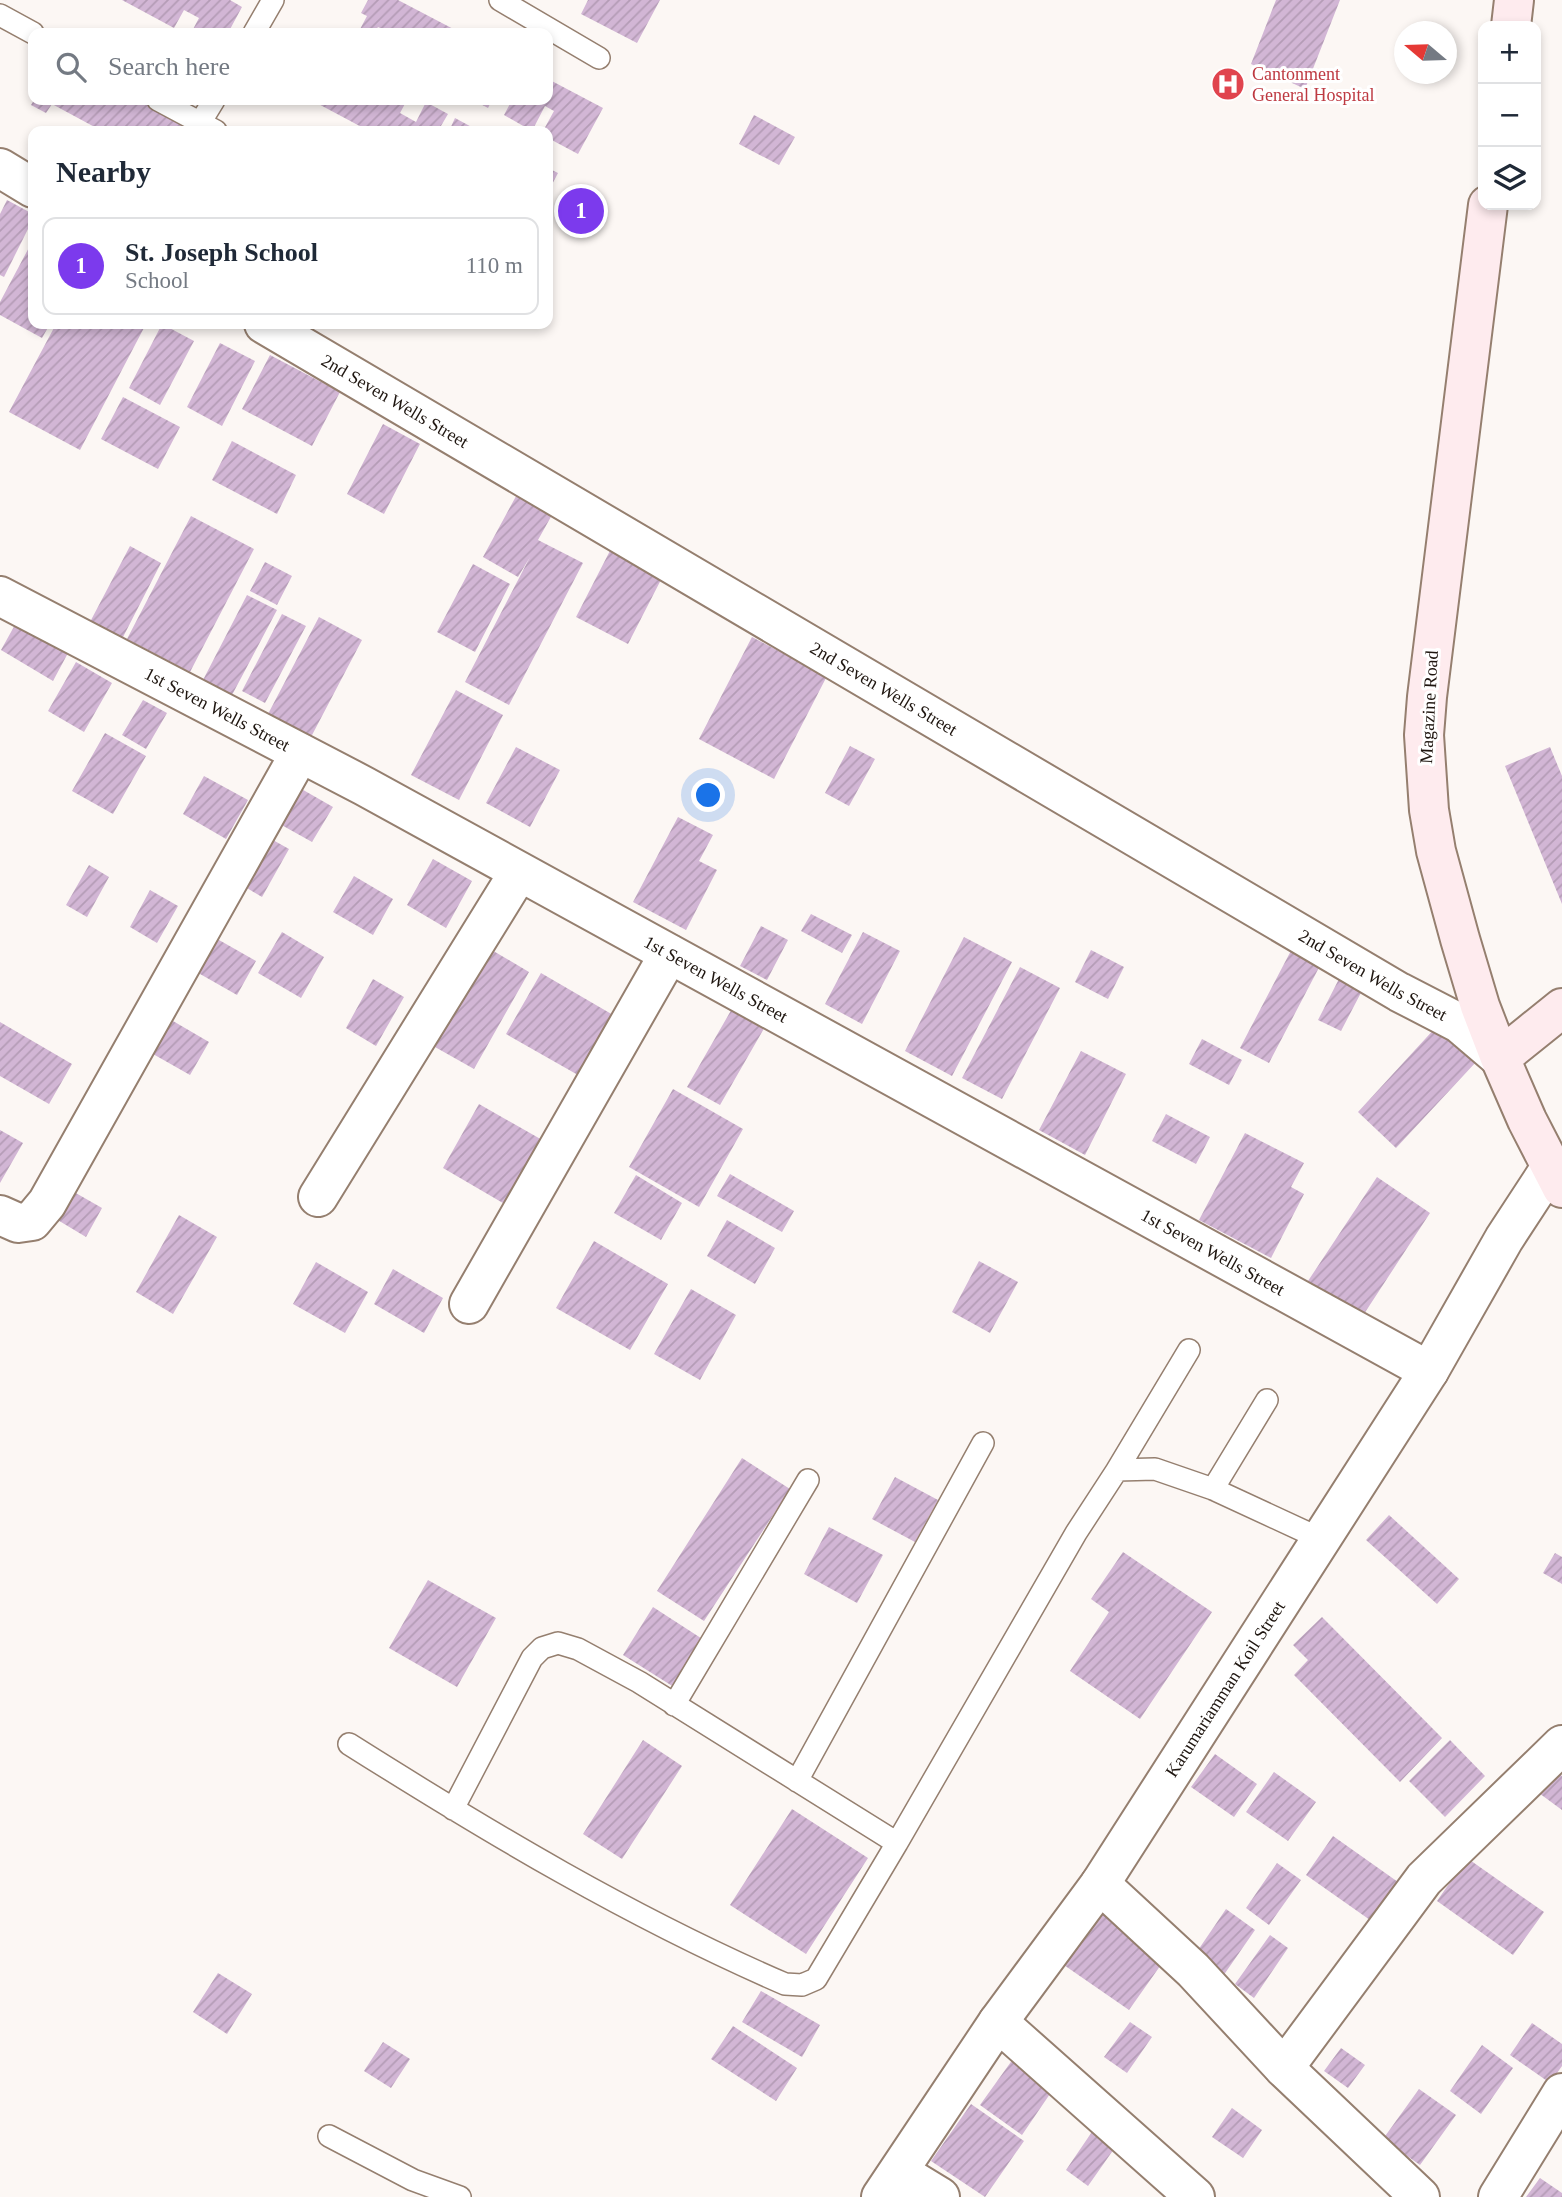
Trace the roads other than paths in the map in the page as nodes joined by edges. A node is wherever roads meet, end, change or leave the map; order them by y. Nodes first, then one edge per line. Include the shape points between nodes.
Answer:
1 (274, 0) edge
2 (500, 0) edge
3 (1514, 0) edge
4 (0, 15) edge
5 (1512, 21) edge
6 (257, 28) edge
7 (548, 28) edge
8 (28, 30) edge
9 (553, 31) edge
10 (599, 58) dead end
11 (167, 105) edge
12 (213, 105) edge
13 (206, 126) edge
14 (208, 126) edge
15 (0, 168) edge
16 (28, 185) edge
17 (1487, 210) edge
18 (272, 329) edge
19 (0, 596) edge
20 (300, 753) junction
21 (519, 872) junction
22 (668, 954) junction
23 (1562, 1008) edge
24 (1500, 1058) junction
25 (1557, 1177) edge
26 (318, 1197) dead end
27 (0, 1215) edge
28 (470, 1304) dead end
29 (1189, 1350) dead end
30 (1429, 1371) junction
31 (1267, 1400) dead end
32 (982, 1443) dead end
33 (1117, 1470) junction
34 (808, 1480) dead end
35 (1213, 1489) junction
36 (1321, 1539) junction
37 (674, 1705) junction
38 (349, 1744) dead end
39 (1562, 1745) edge
40 (797, 1781) junction
41 (453, 1809) junction
42 (897, 1843) junction
43 (1100, 1884) junction
44 (998, 2022) junction
45 (1284, 2068) junction
46 (1562, 2093) edge
47 (329, 2136) dead end
48 (890, 2184) edge
49 (460, 2197) edge
50 (940, 2197) edge
51 (1195, 2197) edge
52 (1420, 2197) edge
53 (1498, 2197) edge

1 - 6 lane
2 - 7 lane
3 - 5 street
4 - 8 lane
9 - 10 lane
11 - 13 lane
12 - 14 lane
15 - 16 street
17 - 24 street, Magazine Road via 1428,684 1425,767 1436,851 1480,1006
18 - 24 street, 2nd Seven Wells Street via 1387,985 1459,1023
19 - 20 street, 1st Seven Wells Street
20 - 21 street, 1st Seven Wells Street
20 - 27 street via 47,1203 32,1221 18,1223
21 - 22 street, 1st Seven Wells Street
21 - 26 street
22 - 28 street
22 - 30 street, 1st Seven Wells Street
23 - 24 street
24 - 25 street, Magazine Road
25 - 30 street, Karumariamman Koil Street via 1504,1240
29 - 33 lane
30 - 36 street, Karumariamman Koil Street
31 - 35 lane
32 - 40 lane
33 - 35 lane via 1154,1469
33 - 42 lane
34 - 37 lane
35 - 36 lane
36 - 43 street, Karumariamman Koil Street
37 - 40 lane
37 - 41 lane via 578,1649 558,1643 542,1648 532,1658
38 - 41 lane
39 - 45 street via 1424,1879
40 - 42 lane
41 - 42 lane via 670,1932 785,1984 802,1986 816,1979
43 - 44 street, Karumariamman Koil Street
43 - 45 street via 1193,1970
44 - 48 street, Karumariamman Koil Street
44 - 51 street
45 - 52 street
46 - 53 street
47 - 49 lane via 413,2180
48 - 50 street

